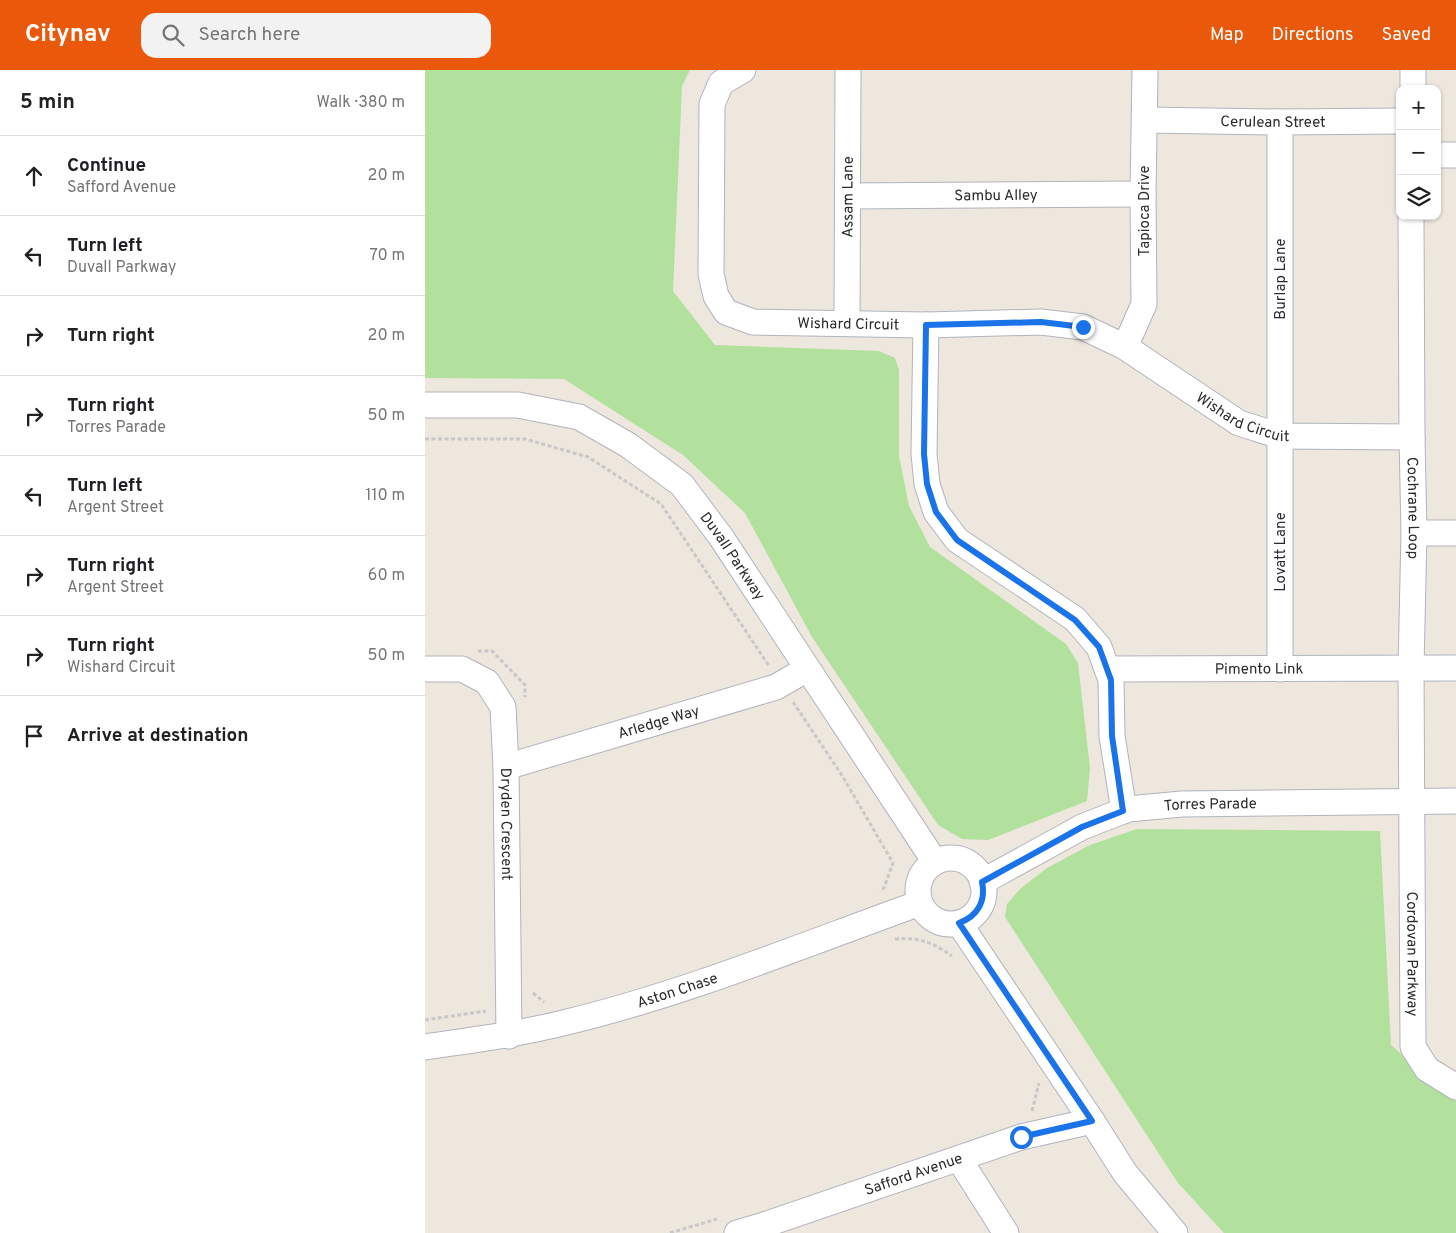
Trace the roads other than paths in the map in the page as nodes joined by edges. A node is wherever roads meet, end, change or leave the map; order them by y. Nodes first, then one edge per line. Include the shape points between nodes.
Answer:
1 (743, 70) edge
2 (848, 70) edge
3 (1145, 70) edge
4 (1413, 70) edge
5 (1413, 85) edge
6 (1145, 120) junction
7 (1396, 121) edge
8 (1280, 122) junction
9 (1441, 155) edge
10 (1456, 155) edge
11 (1143, 194) junction
12 (848, 196) junction
13 (1411, 220) edge
14 (847, 324) junction
15 (926, 325) junction
16 (1125, 347) junction
17 (425, 405) edge
18 (1280, 436) junction
19 (1412, 437) junction
20 (1414, 533) junction
21 (1456, 533) edge
22 (807, 668) junction
23 (1280, 668) junction
24 (1411, 668) junction
25 (1456, 668) edge
26 (425, 669) edge
27 (1107, 669) junction
28 (506, 767) junction
29 (1411, 800) junction
30 (1456, 801) edge
31 (1123, 811) junction
32 (935, 862) junction
33 (982, 882) junction
34 (920, 903) junction
35 (959, 923) junction
36 (509, 1036) junction
37 (425, 1047) edge
38 (1456, 1088) edge
39 (1092, 1121) junction
40 (959, 1159) junction
41 (743, 1228) edge
42 (1006, 1233) edge
43 (1175, 1233) edge

1 - 14 street, Wishard Circuit via 721,83 712,104 711,274 716,296 727,312 753,322
2 - 12 street, Assam Lane
3 - 6 street, Tapioca Drive
4 - 5 street
6 - 8 street, Cerulean Street
6 - 11 street, Tapioca Drive
7 - 8 street, Cerulean Street
8 - 18 street, Burlap Lane
9 - 10 street
11 - 12 street, Sambu Alley
11 - 16 street, Tapioca Drive via 1145,304
12 - 14 street, Assam Lane
13 - 19 street, Cochrane Loop
14 - 15 street, Wishard Circuit
15 - 16 street, Wishard Circuit via 1041,322 1083,327
15 - 27 street via 924,454 927,484 936,512 957,540 1075,620 1099,647
16 - 18 street, Wishard Circuit via 1239,423
17 - 22 street, Duvall Parkway via 518,405 579,417 628,445 682,485 721,536
18 - 19 street, Wishard Circuit
18 - 23 street, Lovatt Lane
19 - 20 street, Cochrane Loop
20 - 21 street
20 - 24 street, Cochrane Loop
22 - 28 street, Arledge Way via 776,687
22 - 32 street, Duvall Parkway
23 - 24 street, Pimento Link
23 - 27 street, Pimento Link
24 - 25 street, Pimento Link
24 - 29 street, Cochrane Loop
26 - 28 street, Dryden Crescent via 462,669 487,682 503,707
27 - 31 street via 1111,680 1112,736
28 - 36 street, Dryden Crescent
29 - 30 street, Torres Parade
29 - 31 street, Torres Parade via 1182,804
29 - 38 street, Cordovan Parkway via 1413,1047 1427,1069
31 - 33 street, Torres Parade via 1082,827
32 - 33 street via 951,858 962,860 974,868
32 - 34 street via 919,880
33 - 35 street via 982,902 968,920
34 - 35 street via 927,915 940,922
34 - 36 street, Aston Chase via 705,981 624,1007
35 - 39 street
36 - 37 street, Aston Chase
39 - 40 street, Safford Avenue via 1021,1137
39 - 43 street via 1125,1173
40 - 41 street, Safford Avenue
40 - 42 street

